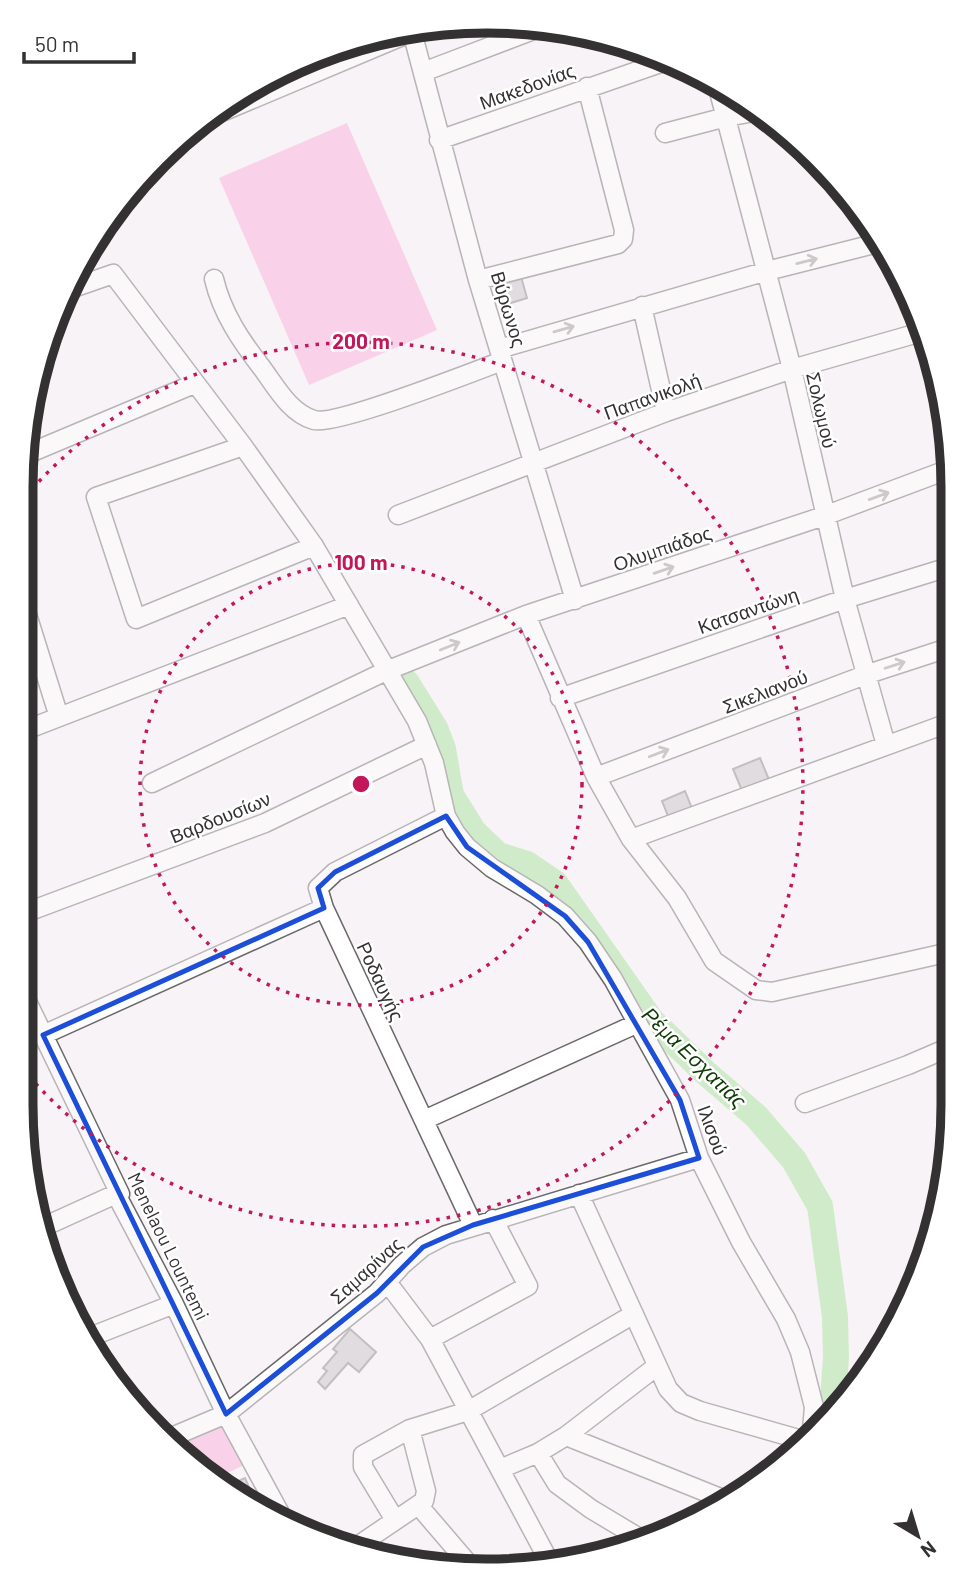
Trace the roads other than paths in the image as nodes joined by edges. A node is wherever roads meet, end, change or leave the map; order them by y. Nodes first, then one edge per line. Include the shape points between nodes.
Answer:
1 (522, 34) edge
2 (414, 39) edge
3 (362, 51) edge
4 (654, 65) edge
5 (423, 72) junction
6 (587, 87) junction
7 (254, 98) edge
8 (720, 98) edge
9 (744, 114) edge
10 (726, 117) junction
11 (665, 133) dead end
12 (439, 140) junction
13 (870, 245) edge
14 (767, 271) junction
15 (214, 279) dead end
16 (478, 280) junction
17 (80, 285) edge
18 (642, 306) junction
19 (914, 334) edge
20 (500, 355) junction
21 (792, 369) junction
22 (194, 384) junction
23 (666, 412) junction
24 (243, 446) junction
25 (35, 450) edge
26 (534, 464) junction
27 (941, 472) edge
28 (398, 515) dead end
29 (824, 516) junction
30 (314, 546) junction
31 (941, 569) edge
32 (845, 599) junction
33 (575, 600) junction
34 (349, 605) junction
35 (526, 615) junction
36 (33, 633) edge
37 (941, 650) edge
38 (386, 671) junction
39 (865, 675) junction
40 (560, 698) junction
41 (60, 717) junction
42 (941, 726) edge
43 (33, 727) edge
44 (886, 745) junction
45 (427, 746) junction
46 (596, 778) junction
47 (152, 783) dead end
48 (446, 816) junction
49 (631, 839) junction
50 (324, 908) junction
51 (33, 910) edge
52 (941, 954) edge
53 (33, 1014) edge
54 (636, 1024) junction
55 (43, 1035) junction
56 (941, 1050) edge
57 (806, 1104) dead end
58 (424, 1120) junction
59 (699, 1158) junction
60 (116, 1194) junction
61 (579, 1194) junction
62 (493, 1219) junction
63 (50, 1224) edge
64 (473, 1225) junction
65 (387, 1282) junction
66 (174, 1304) junction
67 (634, 1314) junction
68 (96, 1335) edge
69 (430, 1339) junction
70 (657, 1366) junction
71 (468, 1411) junction
72 (226, 1413) junction
73 (813, 1421) edge
74 (410, 1429) junction
75 (176, 1435) edge
76 (566, 1436) junction
77 (795, 1438) edge
78 (538, 1453) junction
79 (500, 1469) junction
80 (717, 1496) edge
81 (272, 1504) edge
82 (419, 1506) junction
83 (395, 1520) junction
84 (634, 1535) edge
85 (367, 1542) edge
86 (546, 1555) edge
87 (464, 1558) edge

1 - 5 street
2 - 5 street, Βύρωνος
3 - 7 street
4 - 6 street, Μακεδονίας
5 - 12 street, Βύρωνος
6 - 12 street, Μακεδονίας
6 - 16 street via 623,239
8 - 10 street, Σολωμού
9 - 10 street
10 - 11 street
10 - 14 street, Σολωμού
12 - 16 street, Βύρωνος
14 -> 13 street
14 - 18 street
14 - 21 street, Σολωμού
15 - 20 street via 219,301 243,343 295,411 316,421 354,414
16 - 20 street, Βύρωνος
17 - 22 street, Ιλισού via 113,274
20 -> 18 street
18 - 23 street
19 - 21 street, Παπανικολή
20 - 26 street, Βύρωνος
21 - 23 street, Παπανικολή
21 - 29 street, Σολωμού
22 - 24 street, Ιλισού
22 - 25 street
23 - 26 street, Παπανικολή
24 - 30 street, Ιλισού
24 - 30 street via 96,497 136,619
26 - 28 street, Παπανικολή
26 - 33 street, Βύρωνος
29 -> 27 street, Ολυμπιάδος
29 - 32 street, Σολωμού
33 -> 29 street, Ολυμπιάδος
30 - 34 street, Ιλισού
31 - 32 street, Κατσαντώνη
32 - 39 street, Σολωμού
32 - 40 street, Κατσαντώνη
33 - 35 street, Ολυμπιάδος
34 - 38 street, Ιλισού
34 - 41 street
38 -> 35 street, Ολυμπιάδος
35 - 40 street
36 - 41 street
39 -> 37 street, Σικελιανού
38 - 45 street, Ιλισού
38 - 47 street, Ολυμπιάδος
39 - 44 street, Σολωμού
46 -> 39 street, Σικελιανού
40 - 46 street
41 - 43 street
42 - 44 street
44 - 49 street
45 - 48 street, Ιλισού
45 - 51 street, Βαρδουσίων via 265,823
46 - 49 street
48 - 50 street via 335,872 318,888
48 - 54 street, Ιλισού via 467,847 565,916 613,979
49 - 52 street via 677,898 714,961 756,990 772,992
50 - 55 street
50 - 58 street, Ροδαυγής
53 - 55 street, Menelaou Lountemi
54 - 58 street
54 - 59 street, Ιλισού via 680,1100
55 - 60 street, Menelaou Lountemi via 120,1194
56 - 57 street
58 - 64 street, Ροδαυγής
59 - 61 street, Σαμαρίνας
59 - 73 street, Ιλισού via 786,1319 800,1352 814,1407
60 - 63 street
60 - 66 street, Menelaou Lountemi
61 - 62 street, Σαμαρίνας
61 - 67 street
62 - 64 street, Σαμαρίνας
62 - 69 street via 528,1286
64 - 65 street, Σαμαρίνας via 424,1247
65 - 69 street
65 - 72 street, Σαμαρίνας
66 - 68 street
66 - 72 street, Menelaou Lountemi
67 - 70 street
67 - 71 street
69 - 71 street
70 - 76 street
70 - 77 street via 681,1403
71 - 74 street
71 - 79 street
72 - 75 street, Σαμαρίνας
72 - 81 street, Menelaou Lountemi
74 - 82 street via 426,1491
74 - 83 street via 363,1455 362,1461
76 - 78 street
76 - 80 street
78 - 79 street
78 - 84 street via 557,1484
79 - 86 street
82 - 83 street
82 - 87 street
83 - 85 street

